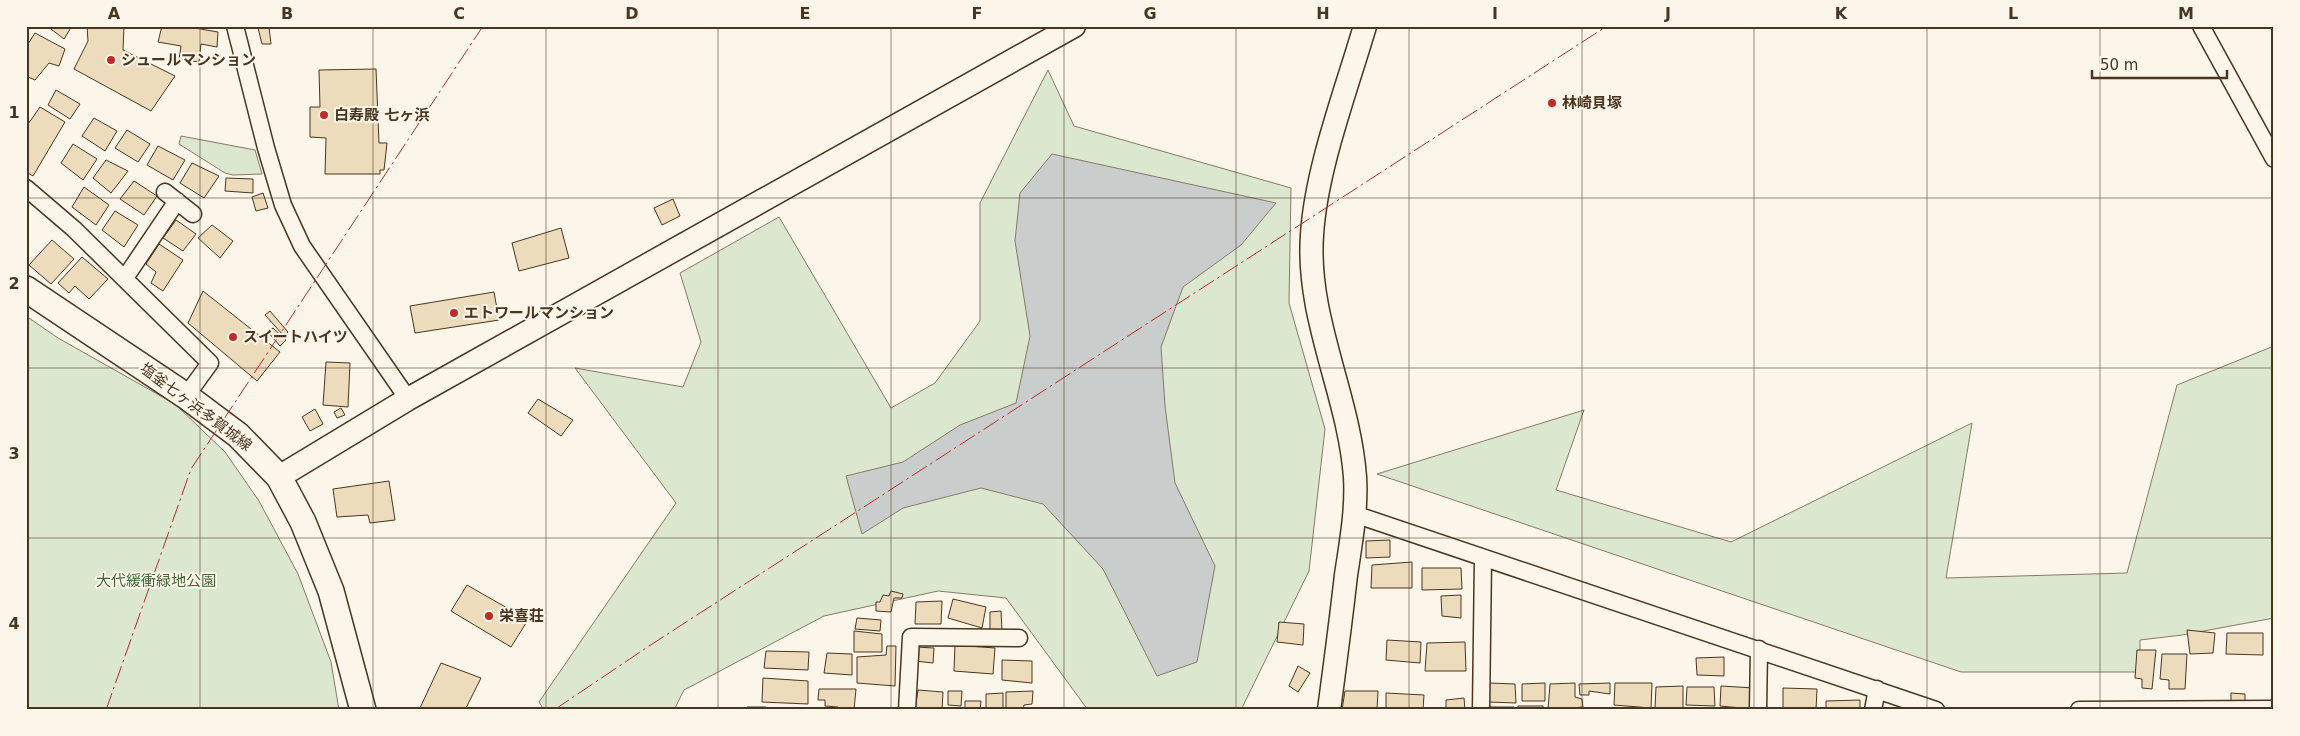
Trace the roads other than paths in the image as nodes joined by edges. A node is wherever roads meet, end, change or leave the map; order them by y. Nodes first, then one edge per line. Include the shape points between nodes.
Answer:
1 (235, 26) edge
2 (1074, 26) edge
3 (1365, 26) edge
4 (2200, 26) edge
5 (2274, 159) edge
6 (26, 188) edge
7 (193, 214) dead end
8 (125, 278) junction
9 (26, 289) edge
10 (186, 396) junction
11 (408, 399) junction
12 (278, 477) junction
13 (1354, 514) junction
14 (1482, 559) junction
15 (1020, 638) dead end
16 (1759, 649) junction
17 (1877, 690) junction
18 (2274, 709) edge
19 (363, 710) edge
20 (907, 710) edge
21 (1329, 710) edge
22 (1481, 710) edge
23 (1758, 710) edge
24 (1873, 710) edge
25 (1936, 710) edge
26 (2079, 710) edge

1 - 11 street via 266,148 284,205 302,246
2 - 11 street
3 - 13 street via 1319,188 1311,268 1316,302 1349,433
4 - 5 street
6 - 8 street
7 - 8 street via 171,196
8 - 10 street via 210,362
9 - 10 main road, 塩釜七ヶ浜多賀城線
10 - 12 main road, 塩釜七ヶ浜多賀城線 via 238,435
11 - 12 street
12 - 19 main road, 塩釜七ヶ浜多賀城線 via 303,522 332,591
13 - 14 street
13 - 21 street
14 - 16 street
14 - 22 street
15 - 20 street via 911,637
16 - 17 street
16 - 23 street
17 - 24 street
17 - 25 street
18 - 26 street

